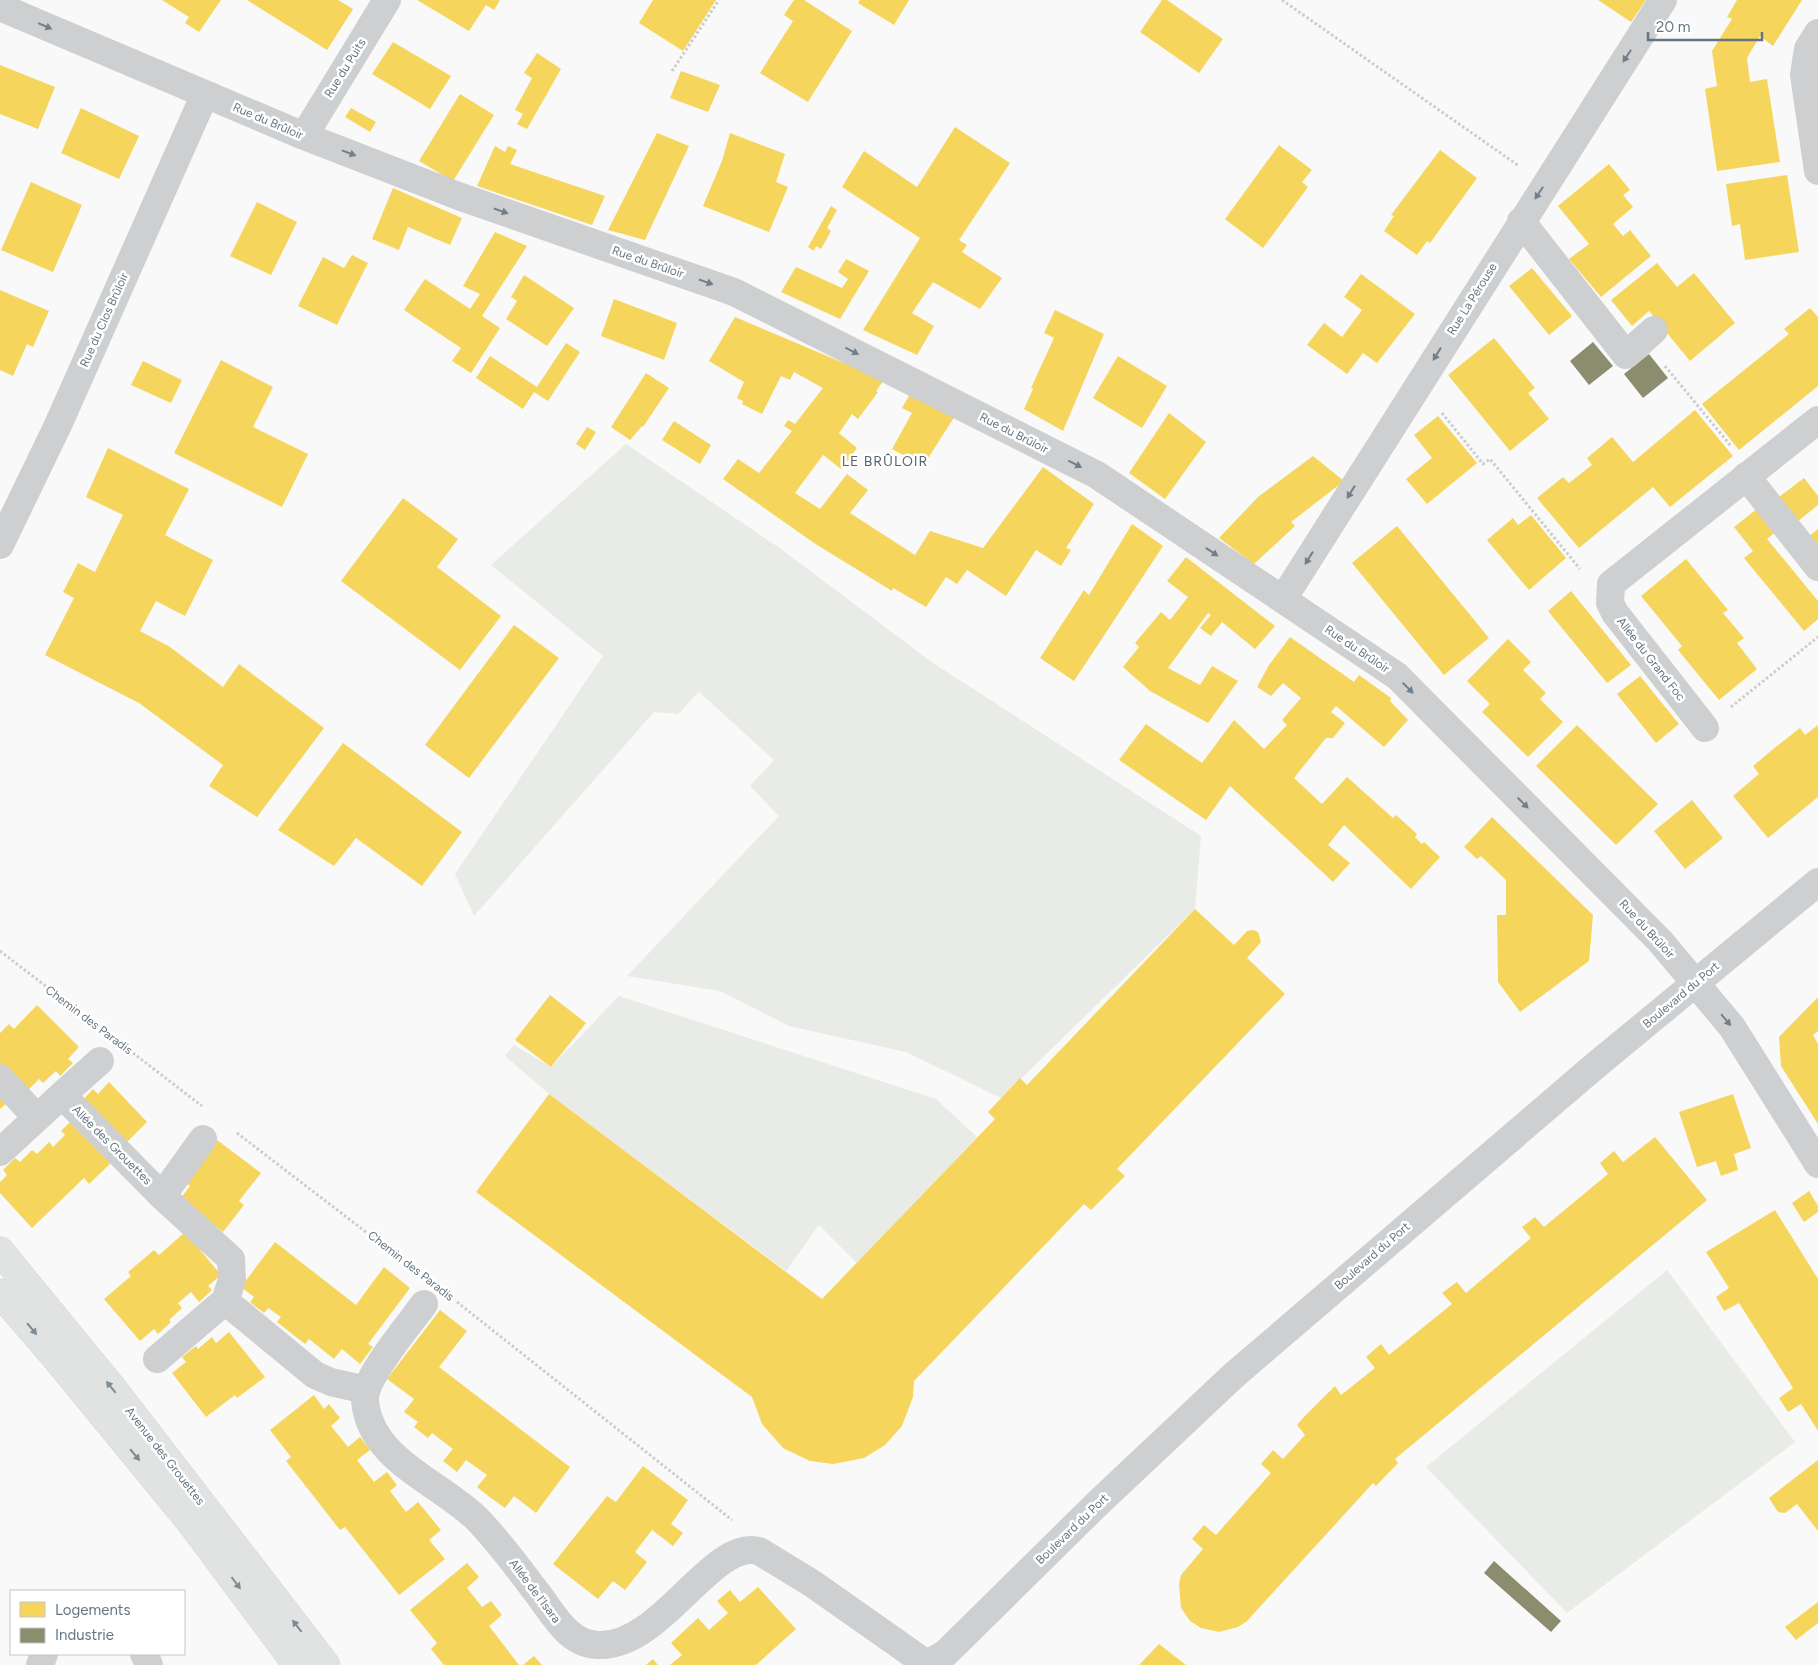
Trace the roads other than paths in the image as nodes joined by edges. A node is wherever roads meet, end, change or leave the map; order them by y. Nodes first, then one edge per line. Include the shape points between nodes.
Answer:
1 (387, 0) edge
2 (1663, 0) edge
3 (0, 7) edge
4 (1818, 33) edge
5 (205, 94) junction
6 (304, 136) junction
7 (1818, 171) edge
8 (1521, 221) junction
9 (1649, 335) road end
10 (1818, 420) edge
11 (1749, 474) junction
12 (0, 545) edge
13 (1818, 566) edge
14 (1283, 599) junction
15 (1705, 728) road end
16 (1818, 882) edge
17 (1695, 983) junction
18 (100, 1061) dead end
19 (0, 1078) edge
20 (62, 1095) junction
21 (37, 1118) junction
22 (203, 1139) dead end
23 (0, 1152) edge
24 (1818, 1164) edge
25 (162, 1196) junction
26 (0, 1251) edge
27 (0, 1293) edge
28 (225, 1301) junction
29 (424, 1304) dead end
30 (157, 1359) dead end
31 (366, 1390) junction
32 (933, 1663) edge
33 (296, 1665) edge
34 (326, 1665) edge

1 - 6 street, Rue du Puits
2 -> 8 street, Rue La Pérouse
3 -> 5 street, Rue du Brûloir
4 - 7 street via 1808,49 1804,75
5 - 6 street, Rue du Brûloir
5 - 12 street, Rue du Clos Brûloir via 58,425
6 -> 14 street, Rue du Brûloir via 461,197 734,292 1097,475
8 - 9 street via 1626,355
8 -> 14 street, Rue La Pérouse
10 - 11 street
11 - 13 street
11 - 15 street, Allée du Grand Foc via 1615,579 1610,588 1610,602 1615,613
14 -> 17 street, Rue du Brûloir via 1397,676 1648,928
16 - 17 street, Boulevard du Port
17 -> 24 street, Rue du Brûloir via 1754,1059
17 - 32 street, Boulevard du Port via 1233,1376
18 - 20 street, Allée des Grouettes
19 - 21 street
20 - 21 street, Allée des Grouettes
20 - 25 street, Allée des Grouettes
21 - 23 street, Allée des Grouettes
22 - 25 street, Allée des Grouettes
25 - 28 street, Allée des Grouettes via 231,1259 232,1280
34 -> 26 main road, Avenue des Grouettes via 114,1390
27 -> 33 main road, Avenue des Grouettes via 192,1524
28 - 30 street
28 - 31 street via 315,1376
29 - 31 street via 370,1378
31 - 32 street, Allée de l'Isara via 366,1408 382,1442 412,1470 475,1518 504,1550 560,1624 581,1641 612,1645 629,1639 648,1628 728,1556 750,1548 813,1584

